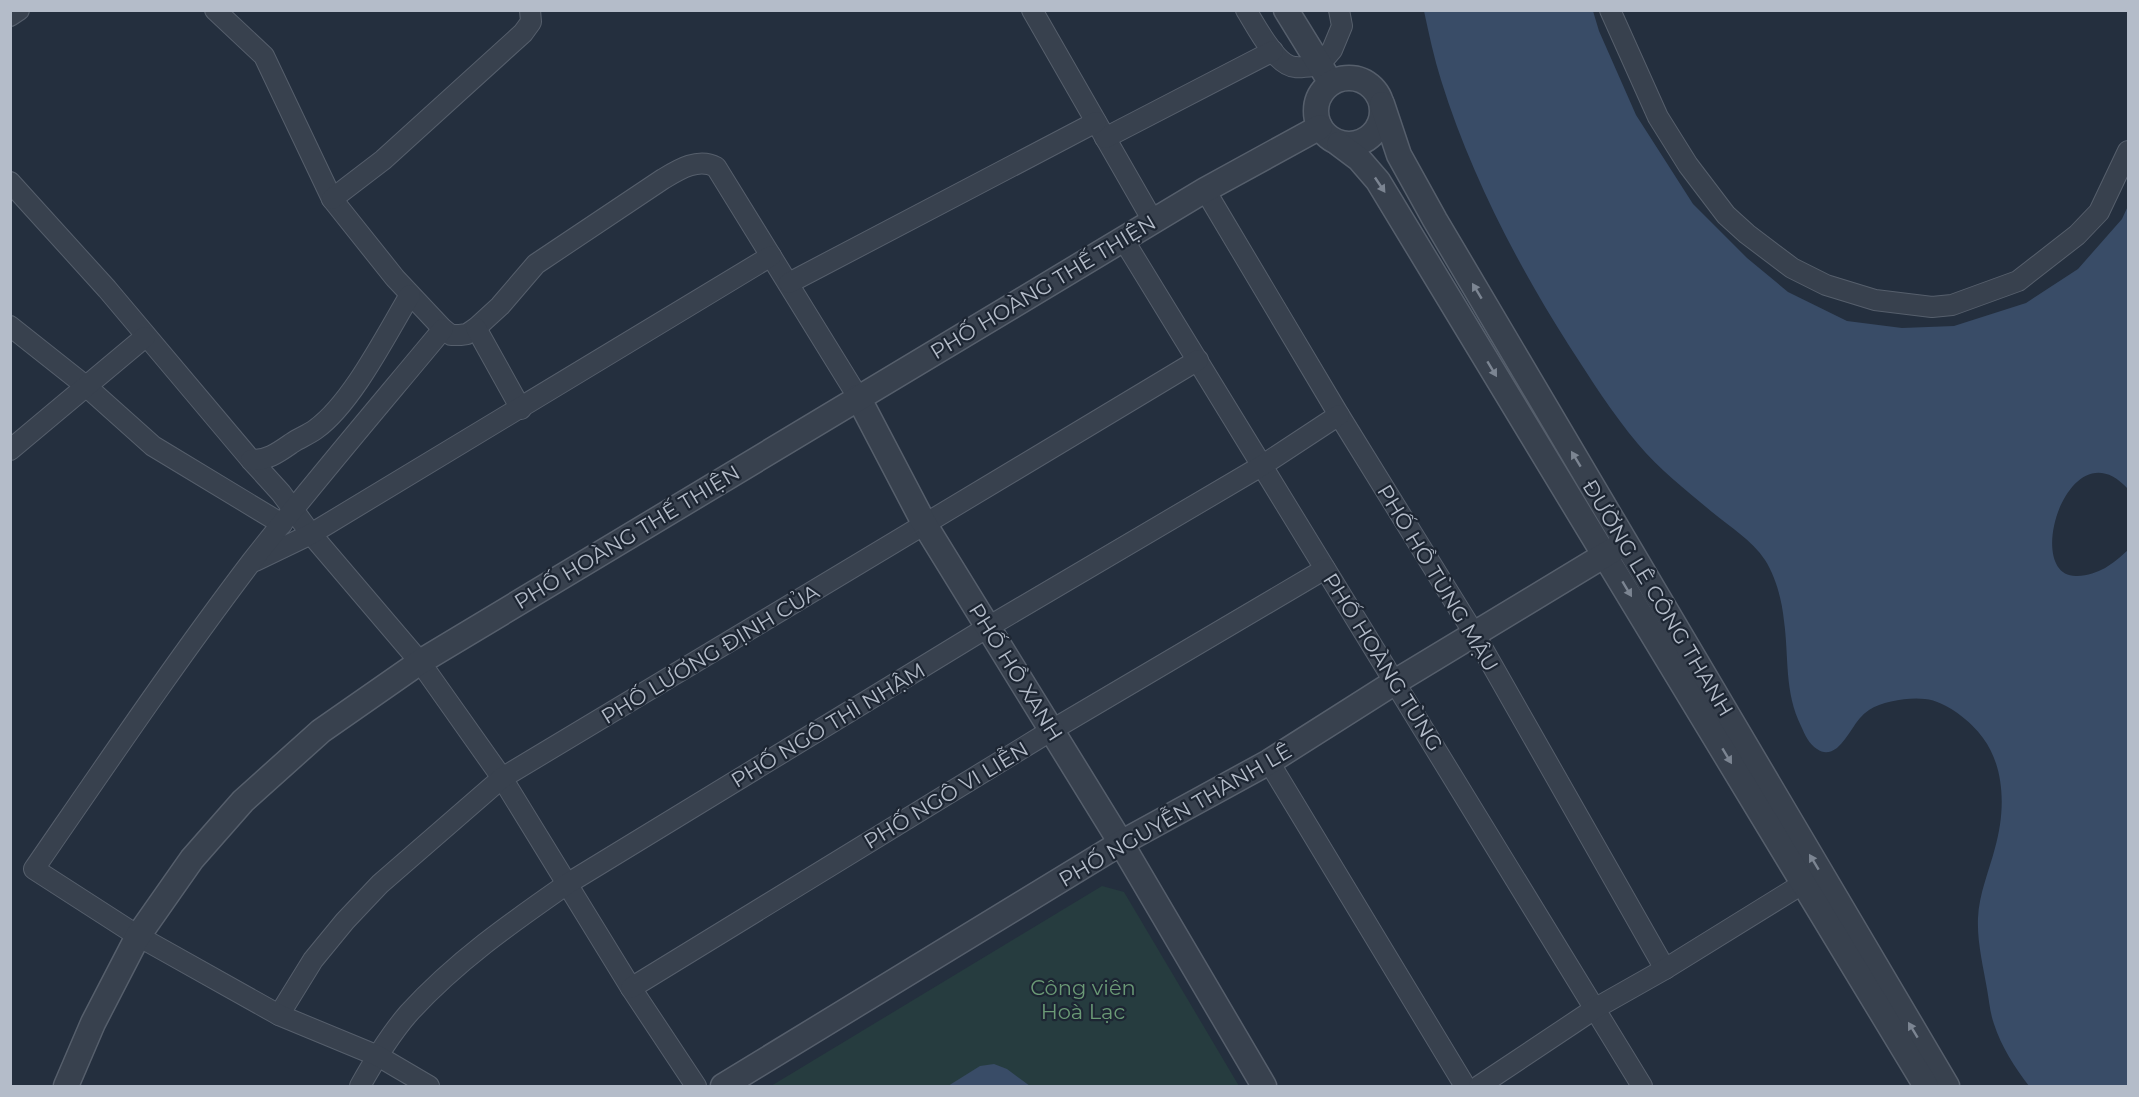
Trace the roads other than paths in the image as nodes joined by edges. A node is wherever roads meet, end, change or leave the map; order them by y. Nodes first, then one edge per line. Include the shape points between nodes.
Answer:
1 (19, 10) edge
2 (215, 10) edge
3 (530, 10) edge
4 (1032, 10) edge
5 (1246, 10) edge
6 (1286, 10) edge
7 (1339, 10) edge
8 (1610, 10) edge
9 (10, 16) edge
10 (1273, 51) junction
11 (1325, 74) junction
12 (1382, 105) junction
13 (1320, 128) junction
14 (1101, 130) junction
15 (1339, 144) junction
16 (2128, 151) edge
17 (10, 182) edge
18 (1205, 190) junction
19 (332, 199) junction
20 (1153, 221) junction
21 (1122, 239) junction
22 (771, 256) junction
23 (789, 283) junction
24 (410, 295) junction
25 (10, 326) edge
26 (476, 328) junction
27 (443, 329) junction
28 (145, 337) junction
29 (1198, 360) junction
30 (87, 387) junction
31 (858, 397) junction
32 (521, 409) junction
33 (1339, 415) junction
34 (10, 450) edge
35 (251, 460) junction
36 (1263, 465) junction
37 (287, 517) junction
38 (926, 525) junction
39 (311, 534) junction
40 (1615, 548) junction
41 (251, 564) junction
42 (1325, 569) junction
43 (988, 627) junction
44 (1475, 635) junction
45 (420, 662) junction
46 (1395, 682) junction
47 (1052, 730) junction
48 (1269, 762) junction
49 (502, 778) junction
50 (1122, 843) junction
51 (1804, 883) junction
52 (567, 884) junction
53 (138, 936) junction
54 (1665, 969) junction
55 (631, 988) junction
56 (1596, 1008) junction
57 (279, 1015) junction
58 (378, 1056) junction
59 (1937, 1085) edge
60 (66, 1086) edge
61 (360, 1086) edge
62 (429, 1086) edge
63 (696, 1086) edge
64 (723, 1086) edge
65 (1264, 1086) edge
66 (1465, 1086) edge
67 (1479, 1086) edge
68 (1642, 1086) edge

1 - 9 street
2 - 19 street via 264,56
3 - 19 street via 531,22 523,33 383,160
4 - 14 street
5 - 10 street
6 - 11 street
7 - 11 street via 1342,26
8 - 16 street via 1658,117 1726,215 1792,268 1826,285 1875,300 1932,307 1952,305 2018,281 2077,236 2099,212
10 - 11 street via 1282,63 1293,68
10 - 14 street
11 - 12 street via 1335,79 1362,80 1378,94
11 - 13 street via 1315,109
12 - 15 street via 1382,116 1371,136 1350,145
40 -> 12 street, ĐƯỜNG LÊ CÔNG THANH via 1399,155
13 - 15 street
13 - 18 street, PHỐ HOÀNG THẾ THIỆN
14 - 20 street
14 - 23 street
15 -> 40 street, ĐƯỜNG LÊ CÔNG THANH via 1378,181
17 - 28 street
18 - 20 street, PHỐ HOÀNG THẾ THIỆN
18 - 33 street, PHỐ HỒ TÙNG MẬU
19 - 24 street
20 - 21 street, PHỐ HOÀNG THẾ THIỆN
21 - 29 street, PHỐ HOÀNG TÙNG
21 - 31 street, PHỐ HOÀNG THẾ THIỆN
22 - 23 street, PHỐ HỒ XANH
22 - 26 street, PHỐ HỒ XANH via 716,167 702,163 682,168 536,264
22 - 32 street
23 - 31 street, PHỐ HỒ XANH
24 - 27 street
24 - 35 street via 334,412 315,430 279,452 262,461
25 - 30 street
26 - 27 street via 460,335
26 - 32 street
27 - 37 street
28 - 30 street
28 - 35 street
29 - 36 street, PHỐ HOÀNG TÙNG
29 - 38 street, PHỐ LƯƠNG ĐỊNH CỦA
30 - 34 street
30 - 37 street via 153,446
31 - 38 street, PHỐ HỒ XANH
31 - 45 street, PHỐ HOÀNG THẾ THIỆN
32 - 39 street
33 - 36 street, PHỐ NGÔ THÌ NHẬM
33 - 44 street, PHỐ HỒ TÙNG MẬU
35 - 37 street via 281,493
36 - 42 street, PHỐ HOÀNG TÙNG
36 - 43 street, PHỐ NGÔ THÌ NHẬM
37 - 39 street
37 - 41 street
38 - 43 street, PHỐ HỒ XANH
38 - 49 street, PHỐ LƯƠNG ĐỊNH CỦA
39 - 41 street
39 - 45 street
40 - 44 street, PHỐ NGUYỄN THÀNH LÊ
40 -> 51 street, ĐƯỜNG LÊ CÔNG THANH
59 -> 40 street, ĐƯỜNG LÊ CÔNG THANH
41 - 53 street via 34,869
42 - 46 street, PHỐ HOÀNG TÙNG
42 - 47 street, PHỐ NGÔ VI LIỄN
43 - 47 street, PHỐ HỒ XANH
43 - 52 street, PHỐ NGÔ THÌ NHẬM
44 - 46 street, PHỐ NGUYỄN THÀNH LÊ
44 - 54 street, PHỐ HỒ TÙNG MẬU
45 - 49 street
45 - 53 street, PHỐ HOÀNG THẾ THIỆN via 321,731 243,801 192,859
46 - 48 street, PHỐ NGUYỄN THÀNH LÊ
46 - 56 street, PHỐ HOÀNG TÙNG
47 - 50 street, PHỐ HỒ XANH
47 - 55 street, PHỐ NGÔ VI LIỄN
48 - 50 street, PHỐ NGUYỄN THÀNH LÊ
48 - 66 street
49 - 52 street
49 - 57 street, PHỐ LƯƠNG ĐỊNH CỦA via 380,884 345,921 313,960
50 - 64 street, PHỐ NGUYỄN THÀNH LÊ
50 - 65 street, PHỐ HỒ XANH
51 - 54 street
51 - 59 street, ĐƯỜNG LÊ CÔNG THANH
52 - 55 street
52 - 58 street, PHỐ NGÔ THÌ NHẬM via 450,971 407,1016
53 - 57 street
53 - 60 street, PHỐ HOÀNG THẾ THIỆN
54 - 56 street
55 - 63 street
56 - 67 street
56 - 68 street, PHỐ HOÀNG TÙNG
57 - 58 street
58 - 61 street, PHỐ NGÔ THÌ NHẬM
58 - 62 street

